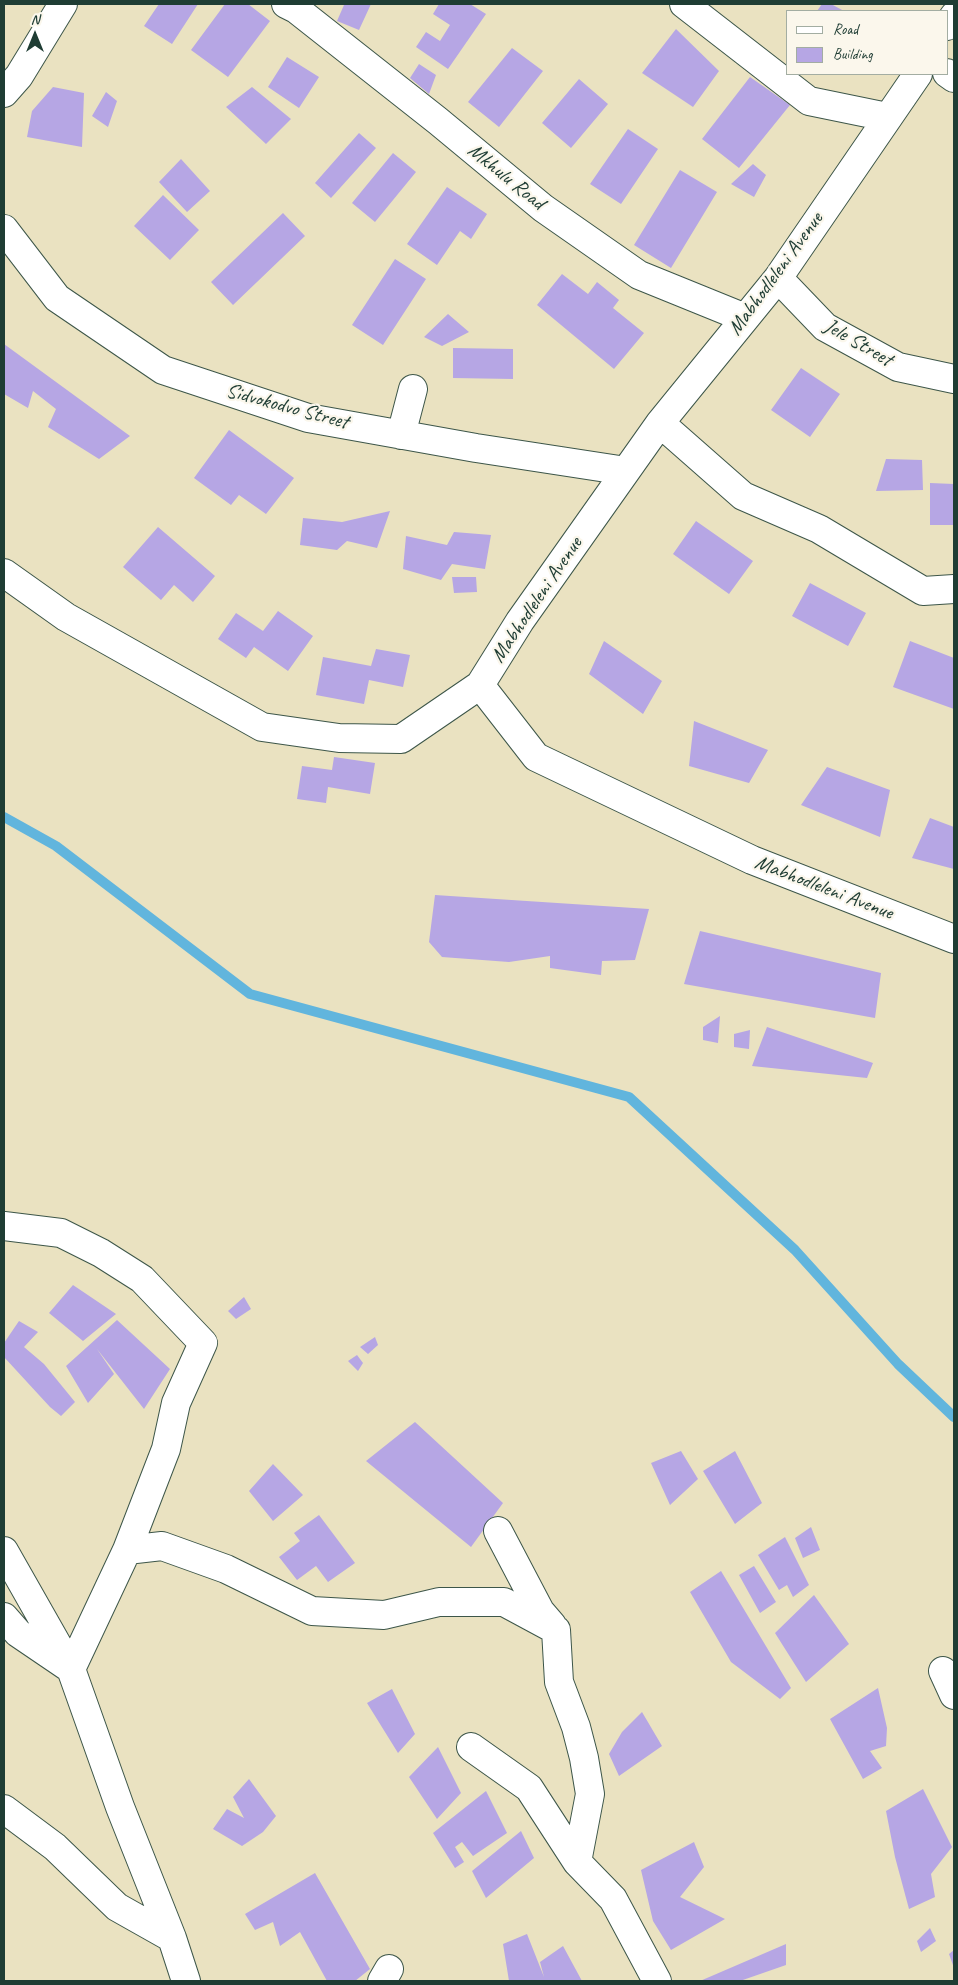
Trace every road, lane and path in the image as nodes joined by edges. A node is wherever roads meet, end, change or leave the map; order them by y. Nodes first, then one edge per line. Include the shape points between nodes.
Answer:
1 (63, 4) edge
2 (286, 4) edge
3 (684, 4) edge
4 (917, 75) edge
5 (4, 93) edge
6 (887, 117) junction
7 (4, 229) edge
8 (778, 278) junction
9 (745, 318) junction
10 (954, 379) edge
11 (413, 390) dead end
12 (660, 422) junction
13 (401, 435) junction
14 (626, 471) junction
15 (4, 573) edge
16 (954, 590) edge
17 (480, 685) junction
18 (954, 939) edge
19 (4, 1226) edge
20 (498, 1531) dead end
21 (127, 1550) junction
22 (4, 1551) edge
23 (4, 1616) edge
24 (556, 1630) junction
25 (71, 1670) junction
26 (942, 1671) dead end
27 (954, 1695) edge
28 (471, 1747) dead end
29 (4, 1808) edge
30 (577, 1862) junction
31 (172, 1938) junction
32 (186, 1981) edge
33 (657, 1981) edge

1 - 5 street via 19,76
2 - 9 street, Mkhulu Road via 433,117 543,208 640,275
3 - 6 street via 809,101
4 - 6 street, Mabhodleleni Avenue
6 - 8 street, Mabhodleleni Avenue
7 - 13 street, Sidvokodvo Street via 57,298 163,370 308,418
8 - 9 street, Mabhodleleni Avenue
8 - 10 street, Jele Street via 825,327 898,366
9 - 12 street, Mabhodleleni Avenue
11 - 13 street
12 - 14 street, Mabhodleleni Avenue
12 - 16 street via 743,496 819,529 923,591
13 - 14 street, Sidvokodvo Street
14 - 17 street, Mabhodleleni Avenue via 520,621
15 - 17 street via 66,617 262,727 339,738 401,739
17 - 18 street, Mabhodleleni Avenue via 536,757 752,860
19 - 21 street via 61,1233 101,1253 142,1279 203,1343 176,1403 166,1449
20 - 24 street via 540,1611
21 - 24 street via 162,1546 226,1569 312,1611 384,1615 439,1602 504,1602
21 - 25 street
22 - 25 street
23 - 25 street via 18,1633
24 - 30 street via 559,1682 576,1727 590,1794
25 - 31 street
26 - 27 street
28 - 30 street via 529,1788
29 - 31 street via 55,1847 118,1907
30 - 33 street via 614,1899
31 - 32 street

